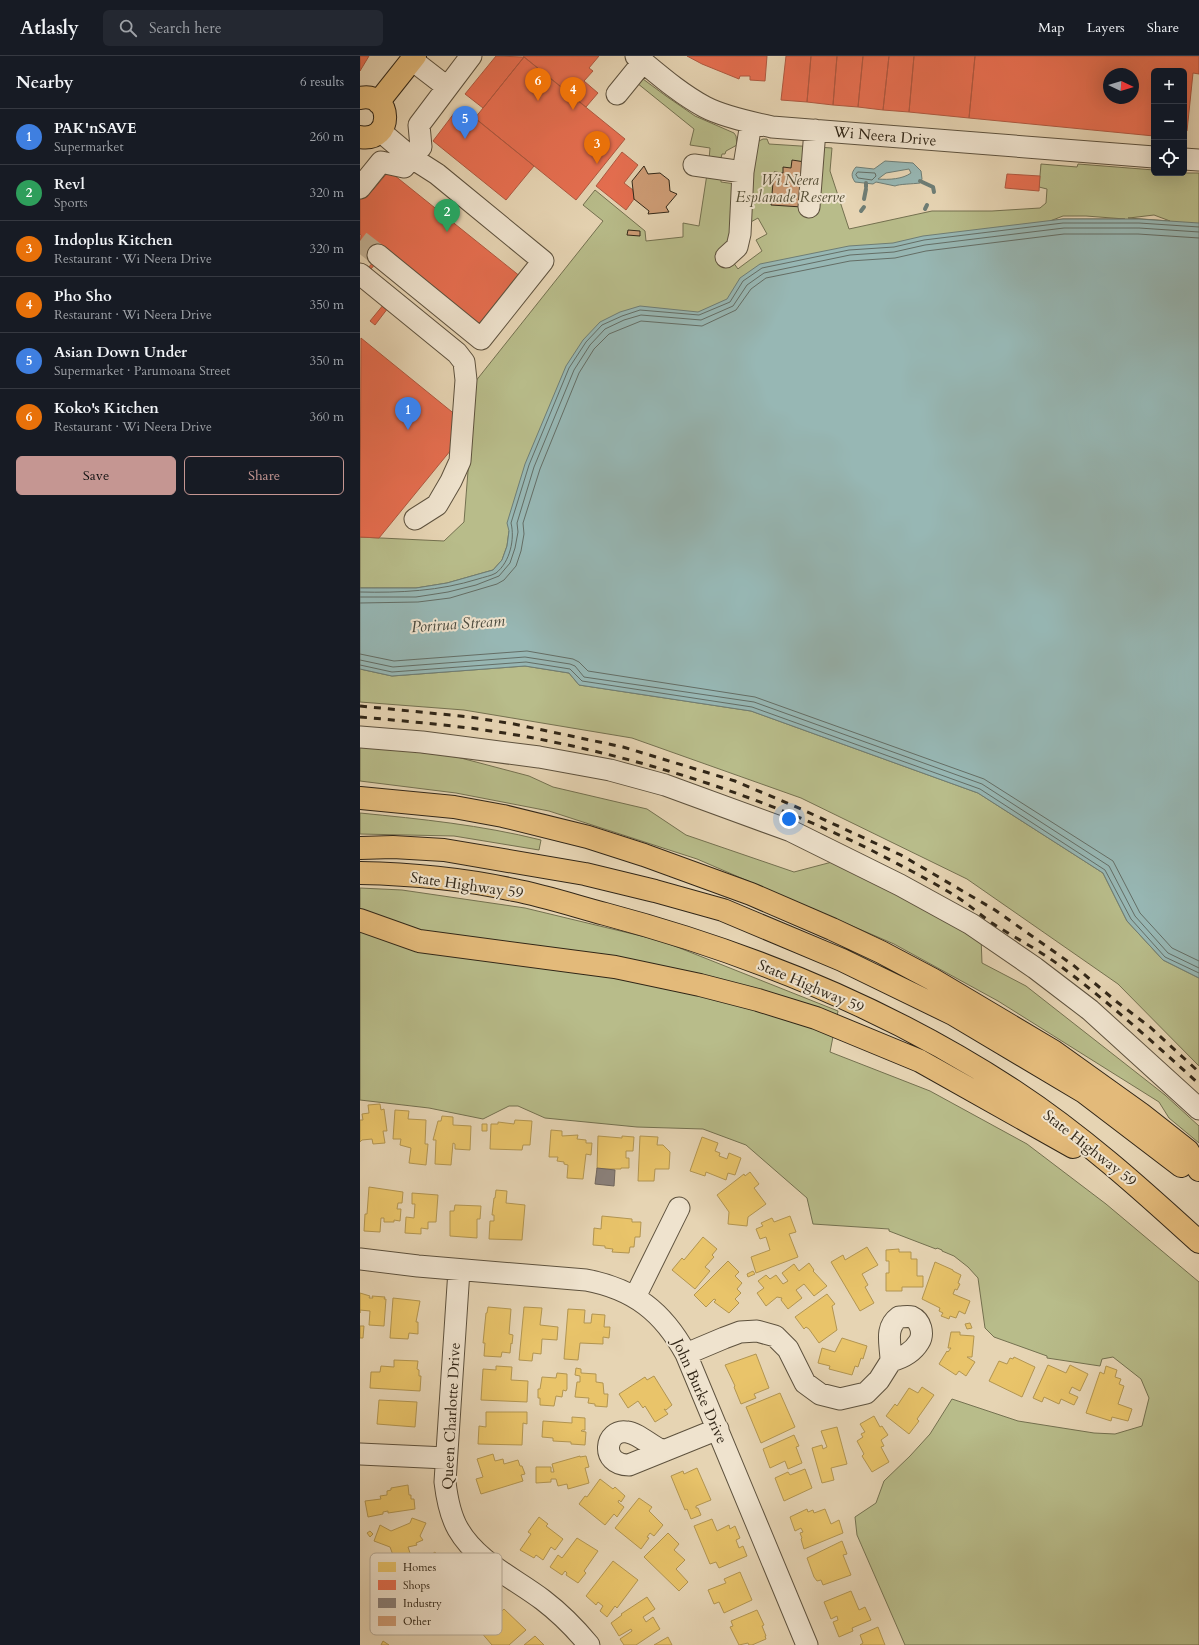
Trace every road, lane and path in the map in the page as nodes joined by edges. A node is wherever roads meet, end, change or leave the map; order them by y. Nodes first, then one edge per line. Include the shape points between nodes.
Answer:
1 (472, 56) edge
2 (413, 58) edge
3 (640, 59) edge
4 (448, 87) junction
5 (617, 94) dead end
6 (370, 101) edge
7 (750, 123) junction
8 (815, 130) junction
9 (370, 134) edge
10 (1151, 157) edge
11 (412, 158) junction
12 (1187, 159) edge
13 (1199, 160) edge
14 (694, 165) dead end
15 (743, 172) junction
16 (360, 188) edge
17 (809, 207) dead end
18 (378, 255) tunnel mouth
19 (726, 257) dead end
20 (360, 274) edge
21 (415, 519) dead end
22 (360, 736) edge
23 (360, 798) edge
24 (360, 848) edge
25 (360, 873) edge
26 (360, 920) edge
27 (1199, 1109) edge
28 (1199, 1170) edge
29 (1199, 1180) edge
30 (1133, 1181) junction
31 (679, 1208) dead end
32 (1199, 1242) edge
33 (360, 1259) edge
34 (459, 1270) junction
35 (635, 1297) junction
36 (686, 1354) junction
37 (891, 1361) dead end
38 (718, 1429) junction
39 (663, 1452) dead end
40 (360, 1454) edge
41 (446, 1458) junction
42 (477, 1553) edge
43 (502, 1572) edge
44 (589, 1645) edge
45 (807, 1645) edge

1 - 4 street
2 - 4 street
2 - 6 main road via 384,95
3 - 5 street
3 - 7 street, Wi Neera Drive via 671,86 706,108
4 - 11 street via 419,125 421,147
6 - 9 main road via 384,109 385,117 384,125
7 - 8 street, Wi Neera Drive
7 - 15 street
8 - 10 street, Wi Neera Drive
8 - 17 street
9 - 11 street
11 - 16 street via 404,168 382,162
11 - 18 street via 437,174 543,261 481,340
12 - 13 street
14 - 15 street
15 - 19 street via 740,234 737,247
20 - 21 street via 457,353 464,362 466,395 460,461 437,505
22 - 27 street via 422,742 610,770 665,785 791,831 900,885 971,924 1090,1010
23 - 28 main road via 454,807 496,814 588,837 750,894 832,929 932,980 1053,1051 1188,1151
24 - 29 main road, State Highway 59 via 444,850 578,873 723,910 842,960 953,1014 1084,1092
25 - 30 main road, State Highway 59 via 476,883 515,890 658,928 834,993 931,1040 1014,1090 1080,1137
26 - 30 main road via 419,941 615,967 700,985 816,1018 920,1061
30 - 32 main road, State Highway 59
31 - 35 street
33 - 34 street, John Burke Drive
34 - 35 street, John Burke Drive via 586,1280 619,1289
34 - 41 street, Queen Charlotte Drive
35 - 36 street, John Burke Drive via 659,1315
36 - 37 street via 740,1332 757,1331 775,1336 788,1349 805,1383 820,1394 840,1399 866,1392
36 - 38 street, John Burke Drive
38 - 39 street
38 - 45 street, John Burke Drive
40 - 41 street
41 - 42 street, Queen Charlotte Drive via 445,1482 452,1514 458,1530
43 - 44 street, Queen Charlotte Drive via 558,1612

